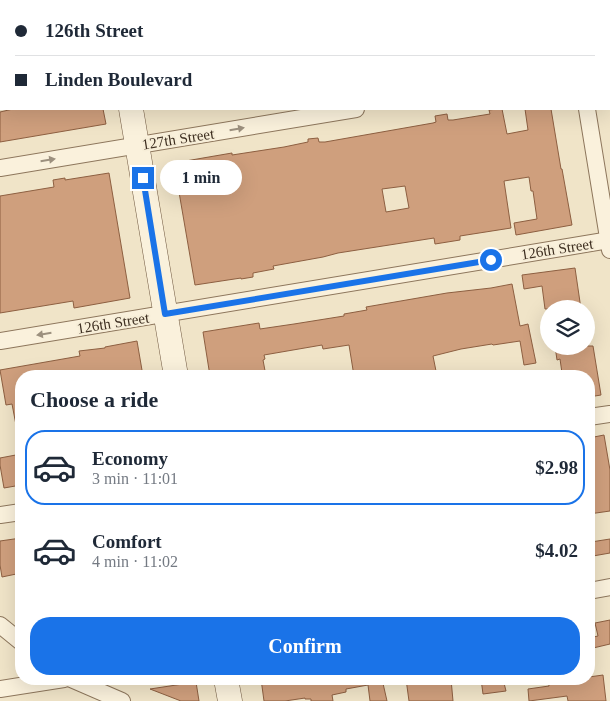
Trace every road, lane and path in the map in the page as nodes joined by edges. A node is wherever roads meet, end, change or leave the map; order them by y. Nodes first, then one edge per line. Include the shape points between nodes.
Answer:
1 (131, 110) edge
2 (350, 110) edge
3 (586, 110) edge
4 (137, 145) junction
5 (0, 168) edge
6 (609, 243) edge
7 (165, 314) junction
8 (0, 341) edge
9 (175, 370) edge
10 (610, 414) edge
11 (595, 416) edge
12 (15, 513) edge
13 (0, 515) edge
14 (610, 587) edge
15 (595, 589) edge
16 (0, 626) edge
17 (15, 637) edge
18 (26, 685) edge
19 (84, 685) edge
20 (227, 685) edge
21 (0, 689) edge
22 (122, 701) edge
23 (230, 701) edge

1 - 4 main road
4 -> 2 street, 127th Street
3 - 6 street
5 -> 4 street, 127th Street
4 - 7 main road
6 - 7 street, 126th Street
7 -> 8 street, 126th Street
7 - 9 main road
10 - 11 street
12 - 13 street
14 - 15 street
16 - 17 street
18 - 21 street
19 - 22 street
20 - 23 main road

